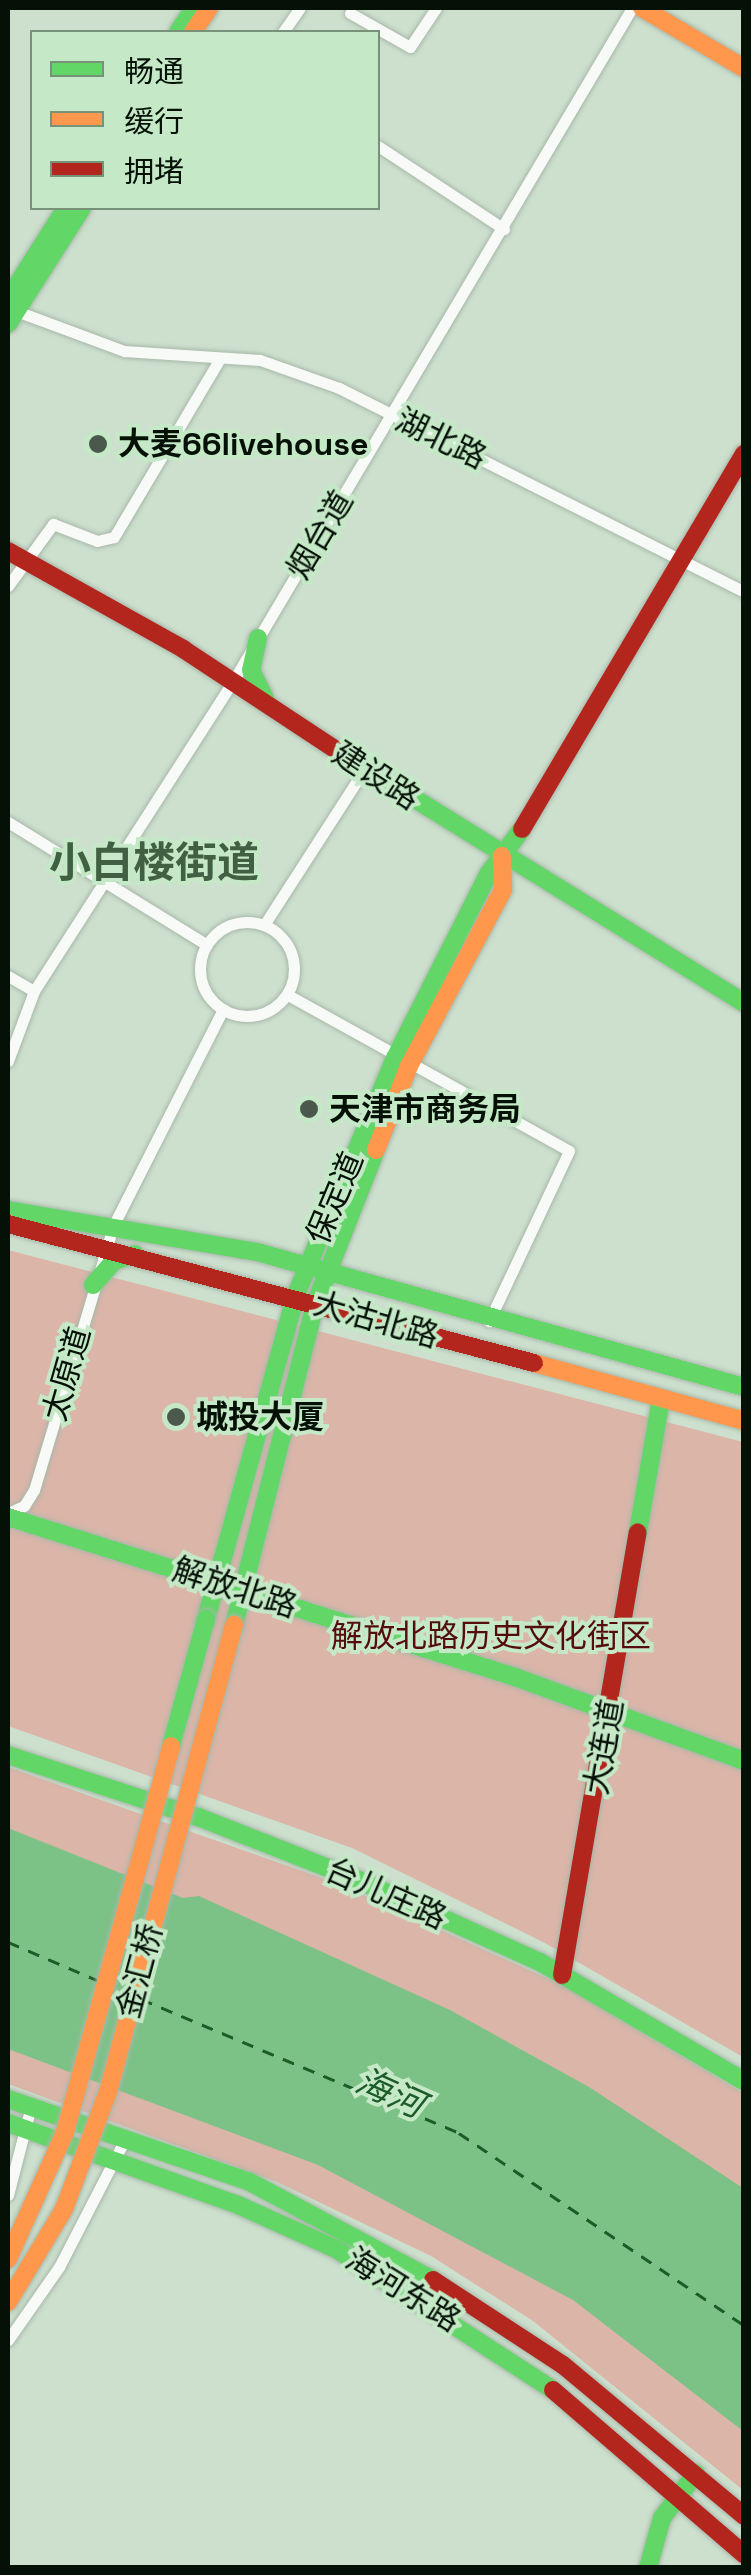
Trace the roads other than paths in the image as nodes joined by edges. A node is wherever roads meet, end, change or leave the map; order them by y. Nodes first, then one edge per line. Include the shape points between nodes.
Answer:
1 (210, 8) edge
2 (300, 8) edge
3 (436, 8) edge
4 (632, 8) edge
5 (642, 8) edge
6 (350, 13) dead end
7 (192, 25) edge
8 (284, 30) edge
9 (744, 68) edge
10 (380, 147) edge
11 (65, 210) edge
12 (81, 210) edge
13 (504, 229) junction
14 (10, 310) edge
15 (219, 360) junction
16 (391, 415) junction
17 (744, 454) edge
18 (16, 555) edge
19 (684, 559) junction
20 (8, 586) edge
21 (744, 592) edge
22 (258, 638) junction
23 (232, 681) junction
24 (276, 711) junction
25 (364, 768) junction
26 (8, 822) edge
27 (502, 856) junction
28 (103, 881) junction
29 (264, 925) junction
30 (207, 945) junction
31 (8, 976) edge
32 (34, 991) junction
33 (288, 994) junction
34 (744, 1003) edge
35 (223, 1010) junction
36 (8, 1061) edge
37 (402, 1062) junction
38 (8, 1210) edge
39 (8, 1224) edge
40 (114, 1224) junction
41 (106, 1245) junction
42 (257, 1252) junction
43 (140, 1254) junction
44 (305, 1266) junction
45 (328, 1272) junction
46 (93, 1285) junction
47 (375, 1287) junction
48 (306, 1298) junction
49 (356, 1314) junction
50 (489, 1320) junction
51 (300, 1351) junction
52 (744, 1387) edge
53 (661, 1399) junction
54 (744, 1421) edge
55 (8, 1516) edge
56 (178, 1570) junction
57 (215, 1582) junction
58 (241, 1590) junction
59 (206, 1620) junction
60 (610, 1711) junction
61 (8, 1755) edge
62 (744, 1761) edge
63 (562, 1974) junction
64 (744, 2081) edge
65 (8, 2099) edge
66 (31, 2106) junction
67 (16, 2125) edge
68 (126, 2136) junction
69 (117, 2161) junction
70 (8, 2194) edge
71 (8, 2259) edge
72 (8, 2302) edge
73 (8, 2340) edge
74 (696, 2473) junction
75 (678, 2494) junction
76 (744, 2516) edge
77 (744, 2554) edge
78 (648, 2568) edge

1 - 7 main road
2 - 8 street
3 - 6 street via 410,47
4 - 13 street, 烟台道
5 - 9 main road
10 - 13 street
11 - 14 main road
12 - 14 main road
13 - 16 street, 烟台道
14 - 15 street, 湖北路 via 124,351
15 - 16 street, 湖北路 via 260,360
15 - 18 street via 114,537 98,541 53,524
16 - 19 street, 湖北路
16 - 22 street, 烟台道
17 - 19 main road, 保定道
18 - 20 street
18 - 23 main road, 建设路
19 - 21 street, 湖北路
19 - 27 main road, 保定道 via 536,811
22 - 23 street, 烟台道
22 - 24 main road via 252,676
23 - 24 main road, 建设路
23 - 28 street, 烟台道
24 - 25 main road, 建设路
25 - 27 main road, 建设路
25 - 29 street
26 - 28 street
27 - 34 main road, 建设路
27 - 37 main road, 保定道 via 503,890
28 - 30 street
28 - 32 street, 烟台道
29 - 30 street via 238,922
29 - 33 street via 291,949 294,980
30 - 35 street via 202,983
31 - 32 street
32 - 36 street, 烟台道
33 - 35 street via 264,1014
33 - 37 street
35 - 40 street, 太原道
37 - 44 main road, 保定道
37 - 45 main road, 保定道
37 - 50 street via 570,1151
38 - 40 main road, 大沽北路
39 - 41 main road, 大沽北路
40 - 41 street, 太原道
40 - 42 main road, 大沽北路
41 - 43 main road, 大沽北路
41 - 46 street, 太原道
42 - 44 main road, 大沽北路
42 - 48 main road via 282,1266
43 - 46 main road via 114,1262
43 - 48 main road, 大沽北路
44 - 45 main road, 大沽北路
44 - 48 main road, 保定道
45 - 47 main road, 大沽北路
45 - 48 main road, 保定道
46 - 55 street, 太原道 via 34,1490
47 - 48 main road
47 - 50 main road, 大沽北路
48 - 49 main road, 大沽北路
48 - 51 main road, 保定道
48 - 57 main road via 280,1344
49 - 51 main road via 324,1322
49 - 53 main road, 大沽北路
50 - 52 main road, 大沽北路
51 - 58 main road, 保定道
53 - 54 main road, 大沽北路
53 - 60 main road, 大连道
55 - 56 main road, 解放北路
56 - 57 main road, 解放北路
56 - 59 main road via 198,1588
57 - 58 main road, 解放北路
57 - 59 main road
58 - 60 main road, 解放北路
58 - 72 main road, 金汇桥, bridge via 102,2107 64,2209
59 - 71 main road, 金汇桥, bridge via 65,2132
60 - 62 main road, 解放北路
60 - 63 main road, 大连道
61 - 63 main road, 台儿庄路 via 198,1816
63 - 64 main road, 台儿庄路
65 - 66 main road, 海河东路
66 - 67 street
66 - 68 main road, 海河东路
67 - 69 main road, 海河东路
67 - 70 street
68 - 69 street
68 - 74 main road, 海河东路 via 250,2182 388,2250 563,2365
69 - 73 street
69 - 75 main road, 海河东路 via 238,2204 352,2258 564,2397
74 - 75 main road
74 - 76 main road, 海河东路
75 - 77 main road, 海河东路
75 - 78 main road via 662,2518

